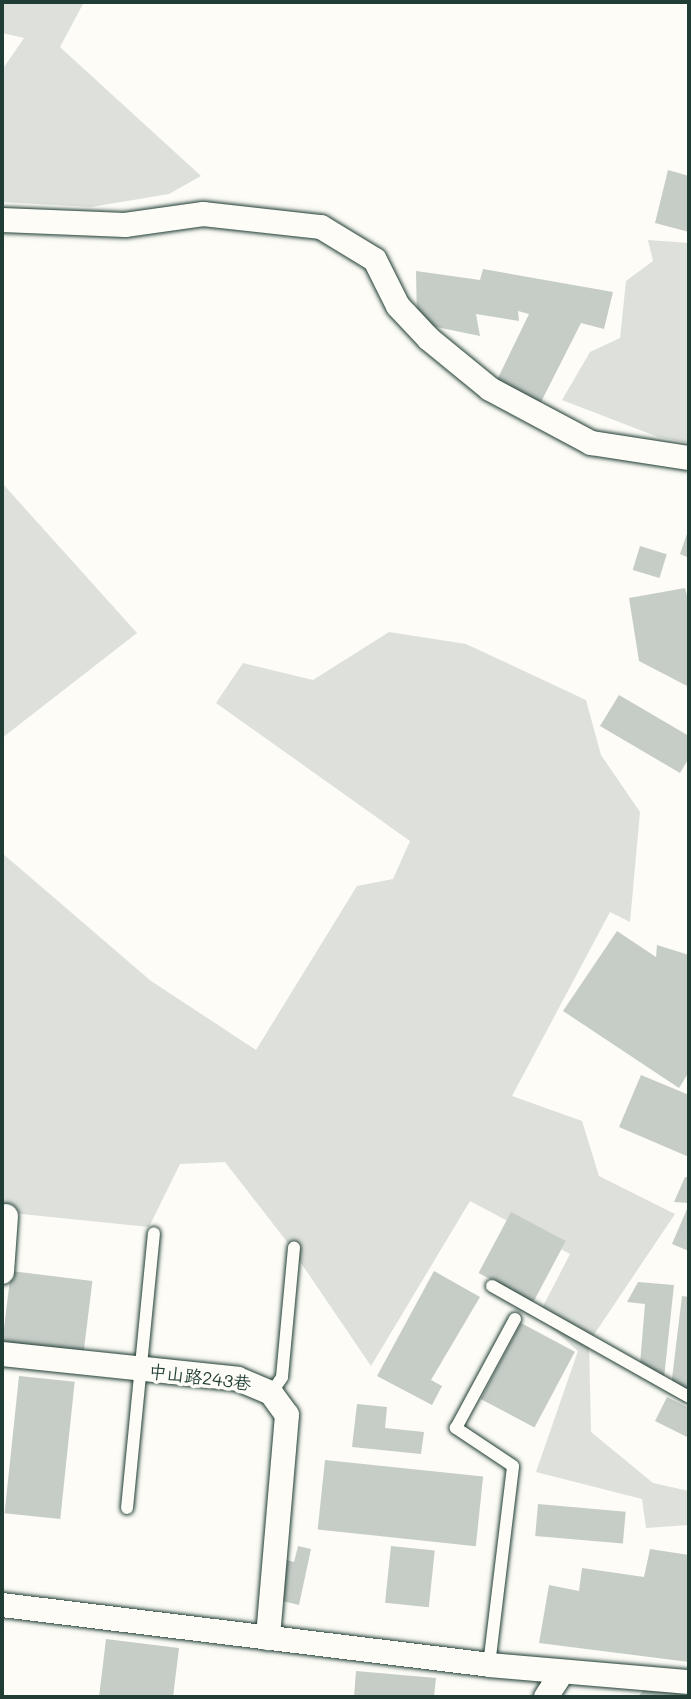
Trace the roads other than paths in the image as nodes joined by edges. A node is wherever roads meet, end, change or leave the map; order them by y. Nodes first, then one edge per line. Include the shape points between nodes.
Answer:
1 (2, 220) edge
2 (689, 458) edge
3 (6, 1216) dead end
4 (154, 1233) dead end
5 (294, 1248) dead end
6 (2, 1272) edge
7 (492, 1286) dead end
8 (515, 1319) dead end
9 (2, 1354) edge
10 (141, 1369) junction
11 (271, 1393) junction
12 (689, 1397) edge
13 (127, 1508) dead end
14 (2, 1605) edge
15 (268, 1638) junction
16 (489, 1665) junction
17 (562, 1672) junction
18 (689, 1682) edge
19 (546, 1697) edge

1 - 2 street via 125,225 203,214 321,227 375,260 398,306 429,339 490,389 591,443
3 - 6 street
4 - 10 lane
5 - 11 lane via 282,1377
7 - 12 lane
8 - 16 lane via 456,1428 513,1466
9 - 10 street, 中山路243巷
10 - 11 street, 中山路243巷 via 250,1381
10 - 13 lane
11 - 15 street, 中山路243巷 via 287,1415
14 - 15 street
15 - 16 street
16 - 17 street
17 - 18 street
17 - 19 street

